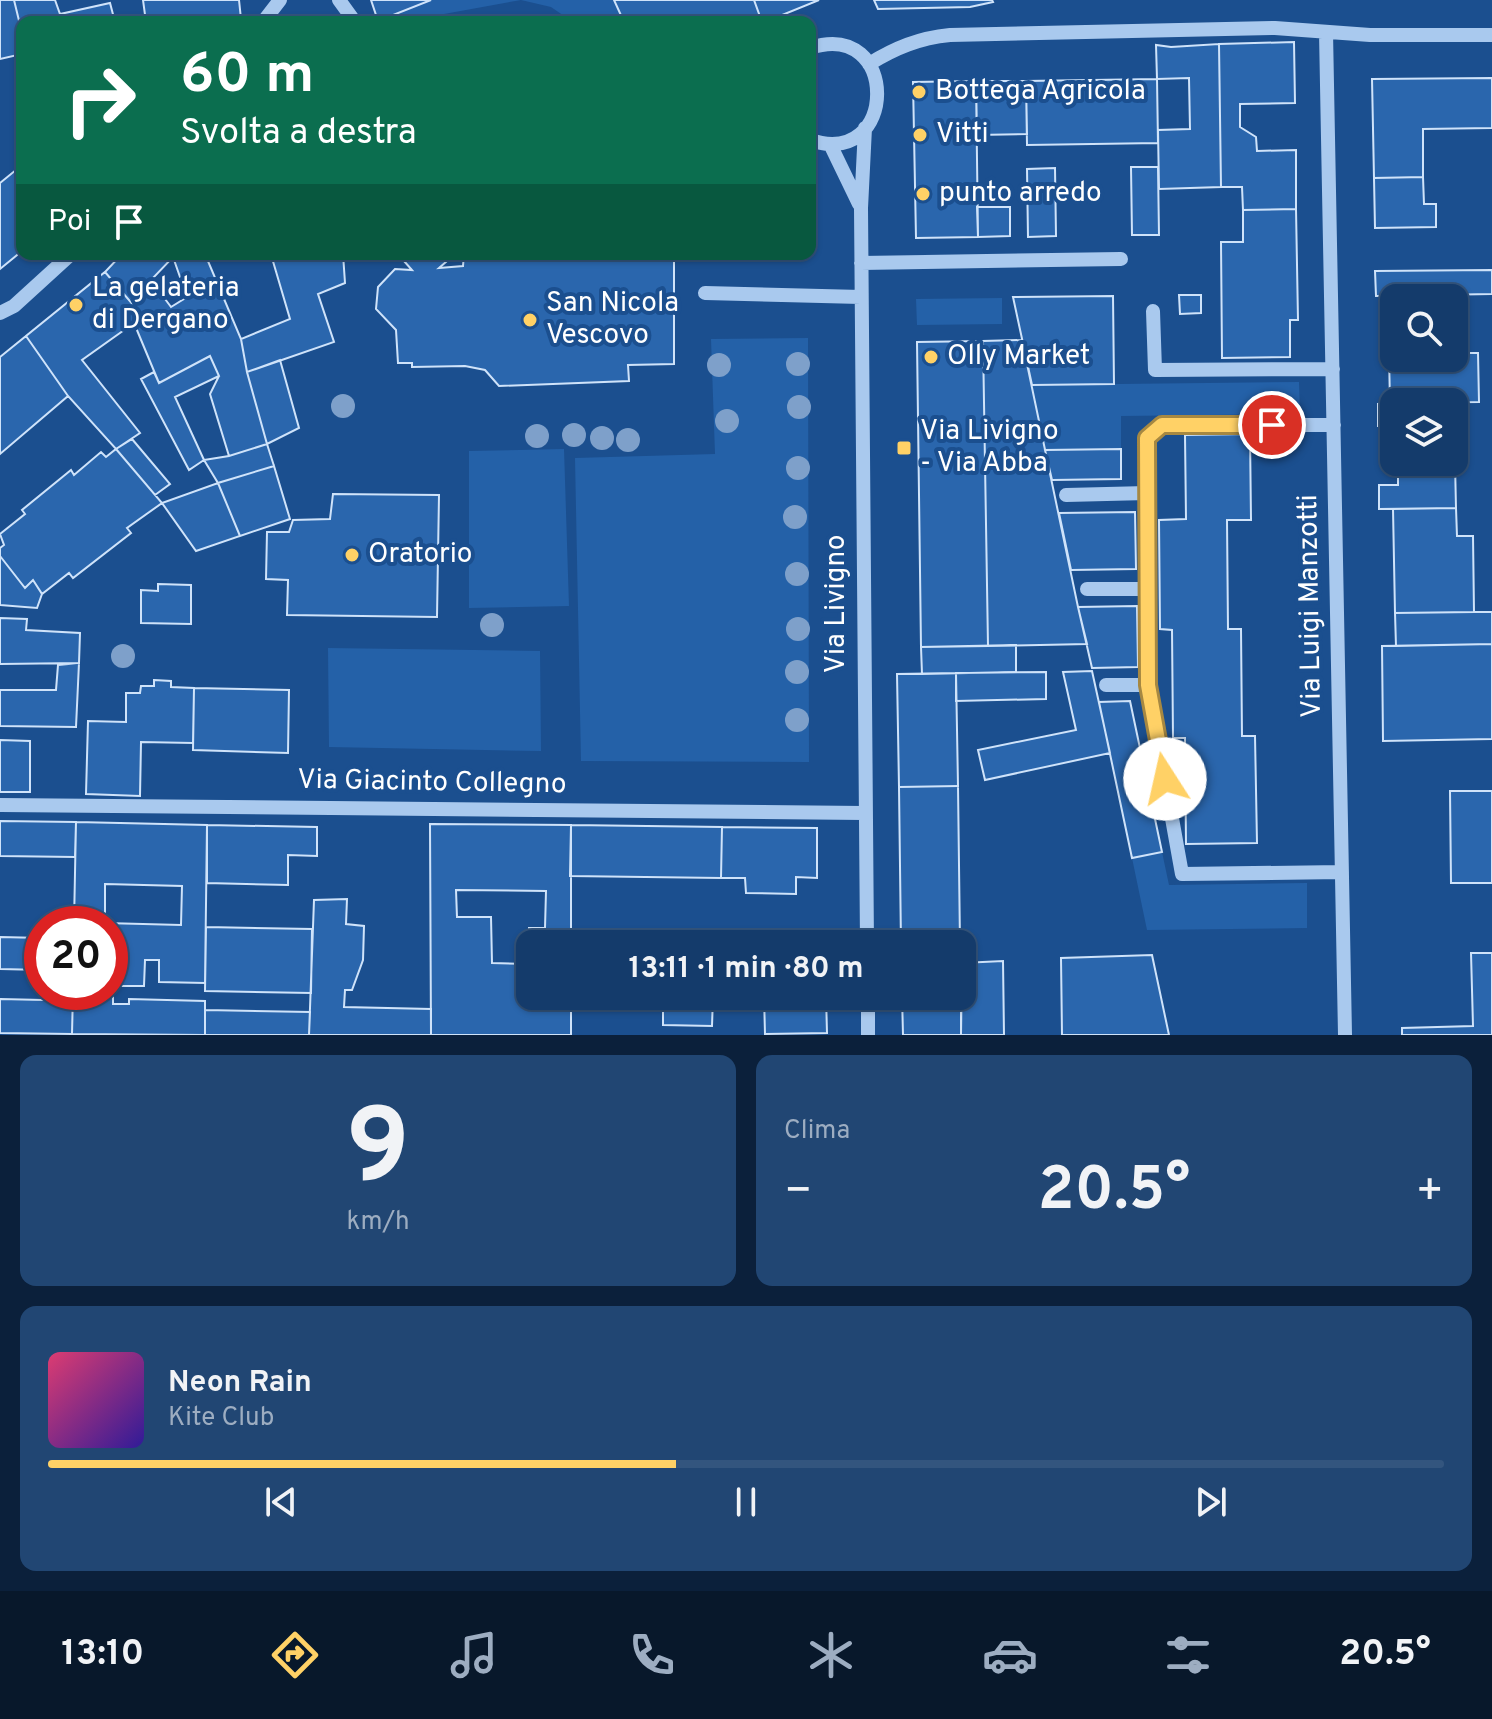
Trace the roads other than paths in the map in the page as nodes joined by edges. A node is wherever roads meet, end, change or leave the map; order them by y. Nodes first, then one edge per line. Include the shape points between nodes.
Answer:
1 (1326, 32) junction
2 (1492, 35) edge
3 (816, 47) edge
4 (869, 64) junction
5 (865, 128) junction
6 (816, 141) edge
7 (830, 144) junction
8 (861, 208) junction
9 (1121, 259) dead end
10 (64, 260) edge
11 (861, 263) junction
12 (705, 293) dead end
13 (861, 297) junction
14 (1153, 311) dead end
15 (0, 313) edge
16 (1333, 369) junction
17 (1334, 425) junction
18 (1147, 493) junction
19 (1066, 495) dead end
20 (1087, 589) dead end
21 (1148, 589) junction
22 (1106, 685) dead end
23 (1148, 685) junction
24 (0, 805) edge
25 (864, 813) junction
26 (1342, 872) junction
27 (867, 930) edge
28 (868, 1010) edge
29 (868, 1035) edge
30 (1345, 1035) edge

1 - 2 street
1 - 4 street via 1275,28 950,35 922,38
1 - 16 street, Via Luigi Manzotti
3 - 4 street via 836,45
4 - 5 street, Via Livigno via 879,98
5 - 7 street
5 - 8 street, Via Livigno
6 - 7 street
7 - 8 street, Via Livigno
8 - 11 street, Via Livigno
9 - 11 street
10 - 15 street
11 - 13 street, Via Livigno
12 - 13 street
13 - 25 street, Via Livigno
14 - 16 street via 1155,370
16 - 17 street, Via Luigi Manzotti
17 - 18 street via 1162,425 1147,438
17 - 26 street, Via Luigi Manzotti
18 - 19 street
18 - 21 street
20 - 21 street
21 - 23 street
22 - 23 street
23 - 26 street via 1182,874
24 - 25 street, Via Giacinto Collegno
25 - 27 street, Via Livigno
26 - 30 street, Via Luigi Manzotti
28 - 29 street

